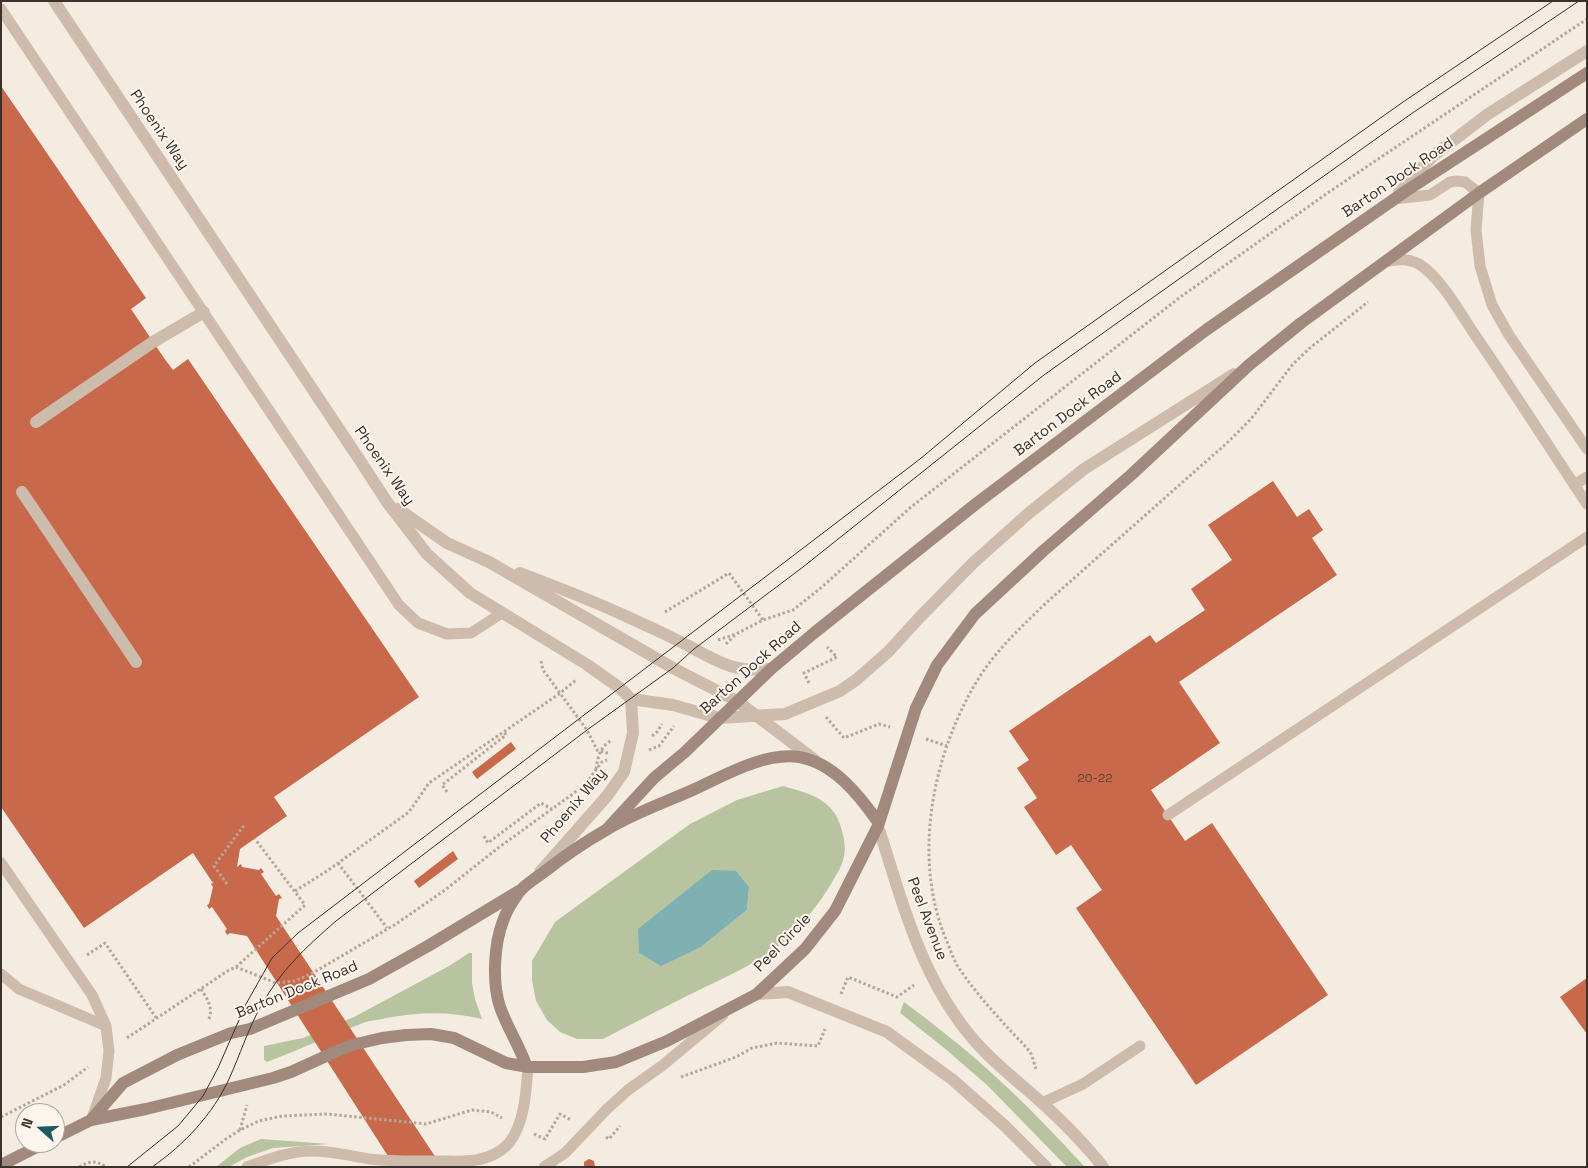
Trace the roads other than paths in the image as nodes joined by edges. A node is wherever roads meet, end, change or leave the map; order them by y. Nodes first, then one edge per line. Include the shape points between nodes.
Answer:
1 (54, 1) edge
2 (1, 9) edge
3 (1587, 51) edge
4 (1587, 73) edge
5 (1587, 119) edge
6 (1479, 193) junction
7 (1394, 199) junction
8 (1384, 262) junction
9 (204, 312) junction
10 (1249, 365) junction
11 (36, 422) dead end
12 (1587, 449) edge
13 (1587, 477) edge
14 (1574, 486) junction
15 (22, 492) dead end
16 (387, 502) junction
17 (1587, 504) edge
18 (1587, 537) edge
19 (489, 562) junction
20 (502, 613) junction
21 (136, 662) dead end
22 (771, 669) junction
23 (631, 699) junction
24 (737, 702) junction
25 (757, 716) junction
26 (719, 718) junction
27 (815, 760) junction
28 (1168, 815) dead end
29 (878, 824) junction
30 (607, 829) junction
31 (1, 863) edge
32 (524, 888) junction
33 (1, 974) edge
34 (757, 994) junction
35 (730, 1009) junction
36 (106, 1026) junction
37 (1140, 1046) dead end
38 (527, 1066) junction
39 (1042, 1103) junction
40 (91, 1120) junction
41 (65, 1133) edge
42 (25, 1153) edge
43 (1, 1165) edge
44 (247, 1167) edge
45 (544, 1167) edge
46 (1046, 1167) edge
47 (1103, 1167) edge

1 - 16 street, Phoenix Way
2 - 9 lane
3 - 7 street via 1488,114 1433,156
4 - 7 main road, Barton Dock Road
5 - 6 main road
6 - 7 lane via 1465,182 1456,181 1430,195
6 - 8 main road
6 - 12 lane via 1476,230 1480,266 1492,305
7 - 22 main road, Barton Dock Road via 1206,330 977,503
8 - 10 main road
8 - 14 lane via 1409,260 1432,275
9 - 11 street via 153,342
9 - 20 lane via 399,605 418,623 447,634 471,632
10 - 25 street via 1084,469 973,563 888,652 856,680 840,691 785,714
10 - 29 main road via 975,614 937,665 916,708
13 - 14 lane
14 - 17 lane
15 - 21 street
16 - 19 street via 447,543
16 - 20 street, Phoenix Way via 427,554 470,593
18 - 28 lane
19 - 22 street via 630,618 717,662 737,669
19 - 24 street
20 - 23 street, Phoenix Way via 586,664
22 - 24 main road, Barton Dock Road
23 - 26 street via 673,705
23 - 32 street, Phoenix Way via 633,733 624,772 607,796
24 - 25 street
24 - 26 main road, Barton Dock Road
25 - 26 street
25 - 27 street
26 - 30 main road, Barton Dock Road via 654,778
27 - 29 main road via 863,800
27 - 30 main road via 780,756 760,762 727,773
29 - 34 main road, Peel Circle via 835,912 805,949
29 - 39 street, Peel Avenue via 920,955 947,1006 986,1053
30 - 32 main road via 553,864
31 - 36 lane via 92,995
32 - 38 main road via 503,921 495,978 499,1005
32 - 40 main road, Barton Dock Road via 369,979 250,1029 231,1033 177,1055 123,1084
33 - 36 lane via 19,989
34 - 35 main road, Peel Circle
34 - 46 street via 788,992 886,1032 953,1080
35 - 38 main road, Peel Circle via 616,1062 583,1067
35 - 45 lane via 628,1090 565,1153
36 - 40 lane via 109,1051 106,1078
37 - 39 lane via 1082,1084
38 - 40 main road, Barton Dock Road via 506,1063 454,1038 406,1035 352,1046 273,1078
38 - 44 lane via 524,1110 510,1142 497,1153 476,1160 392,1161 310,1151 271,1158
39 - 47 street, Peel Avenue
40 - 41 main road, Barton Dock Road
42 - 43 main road

